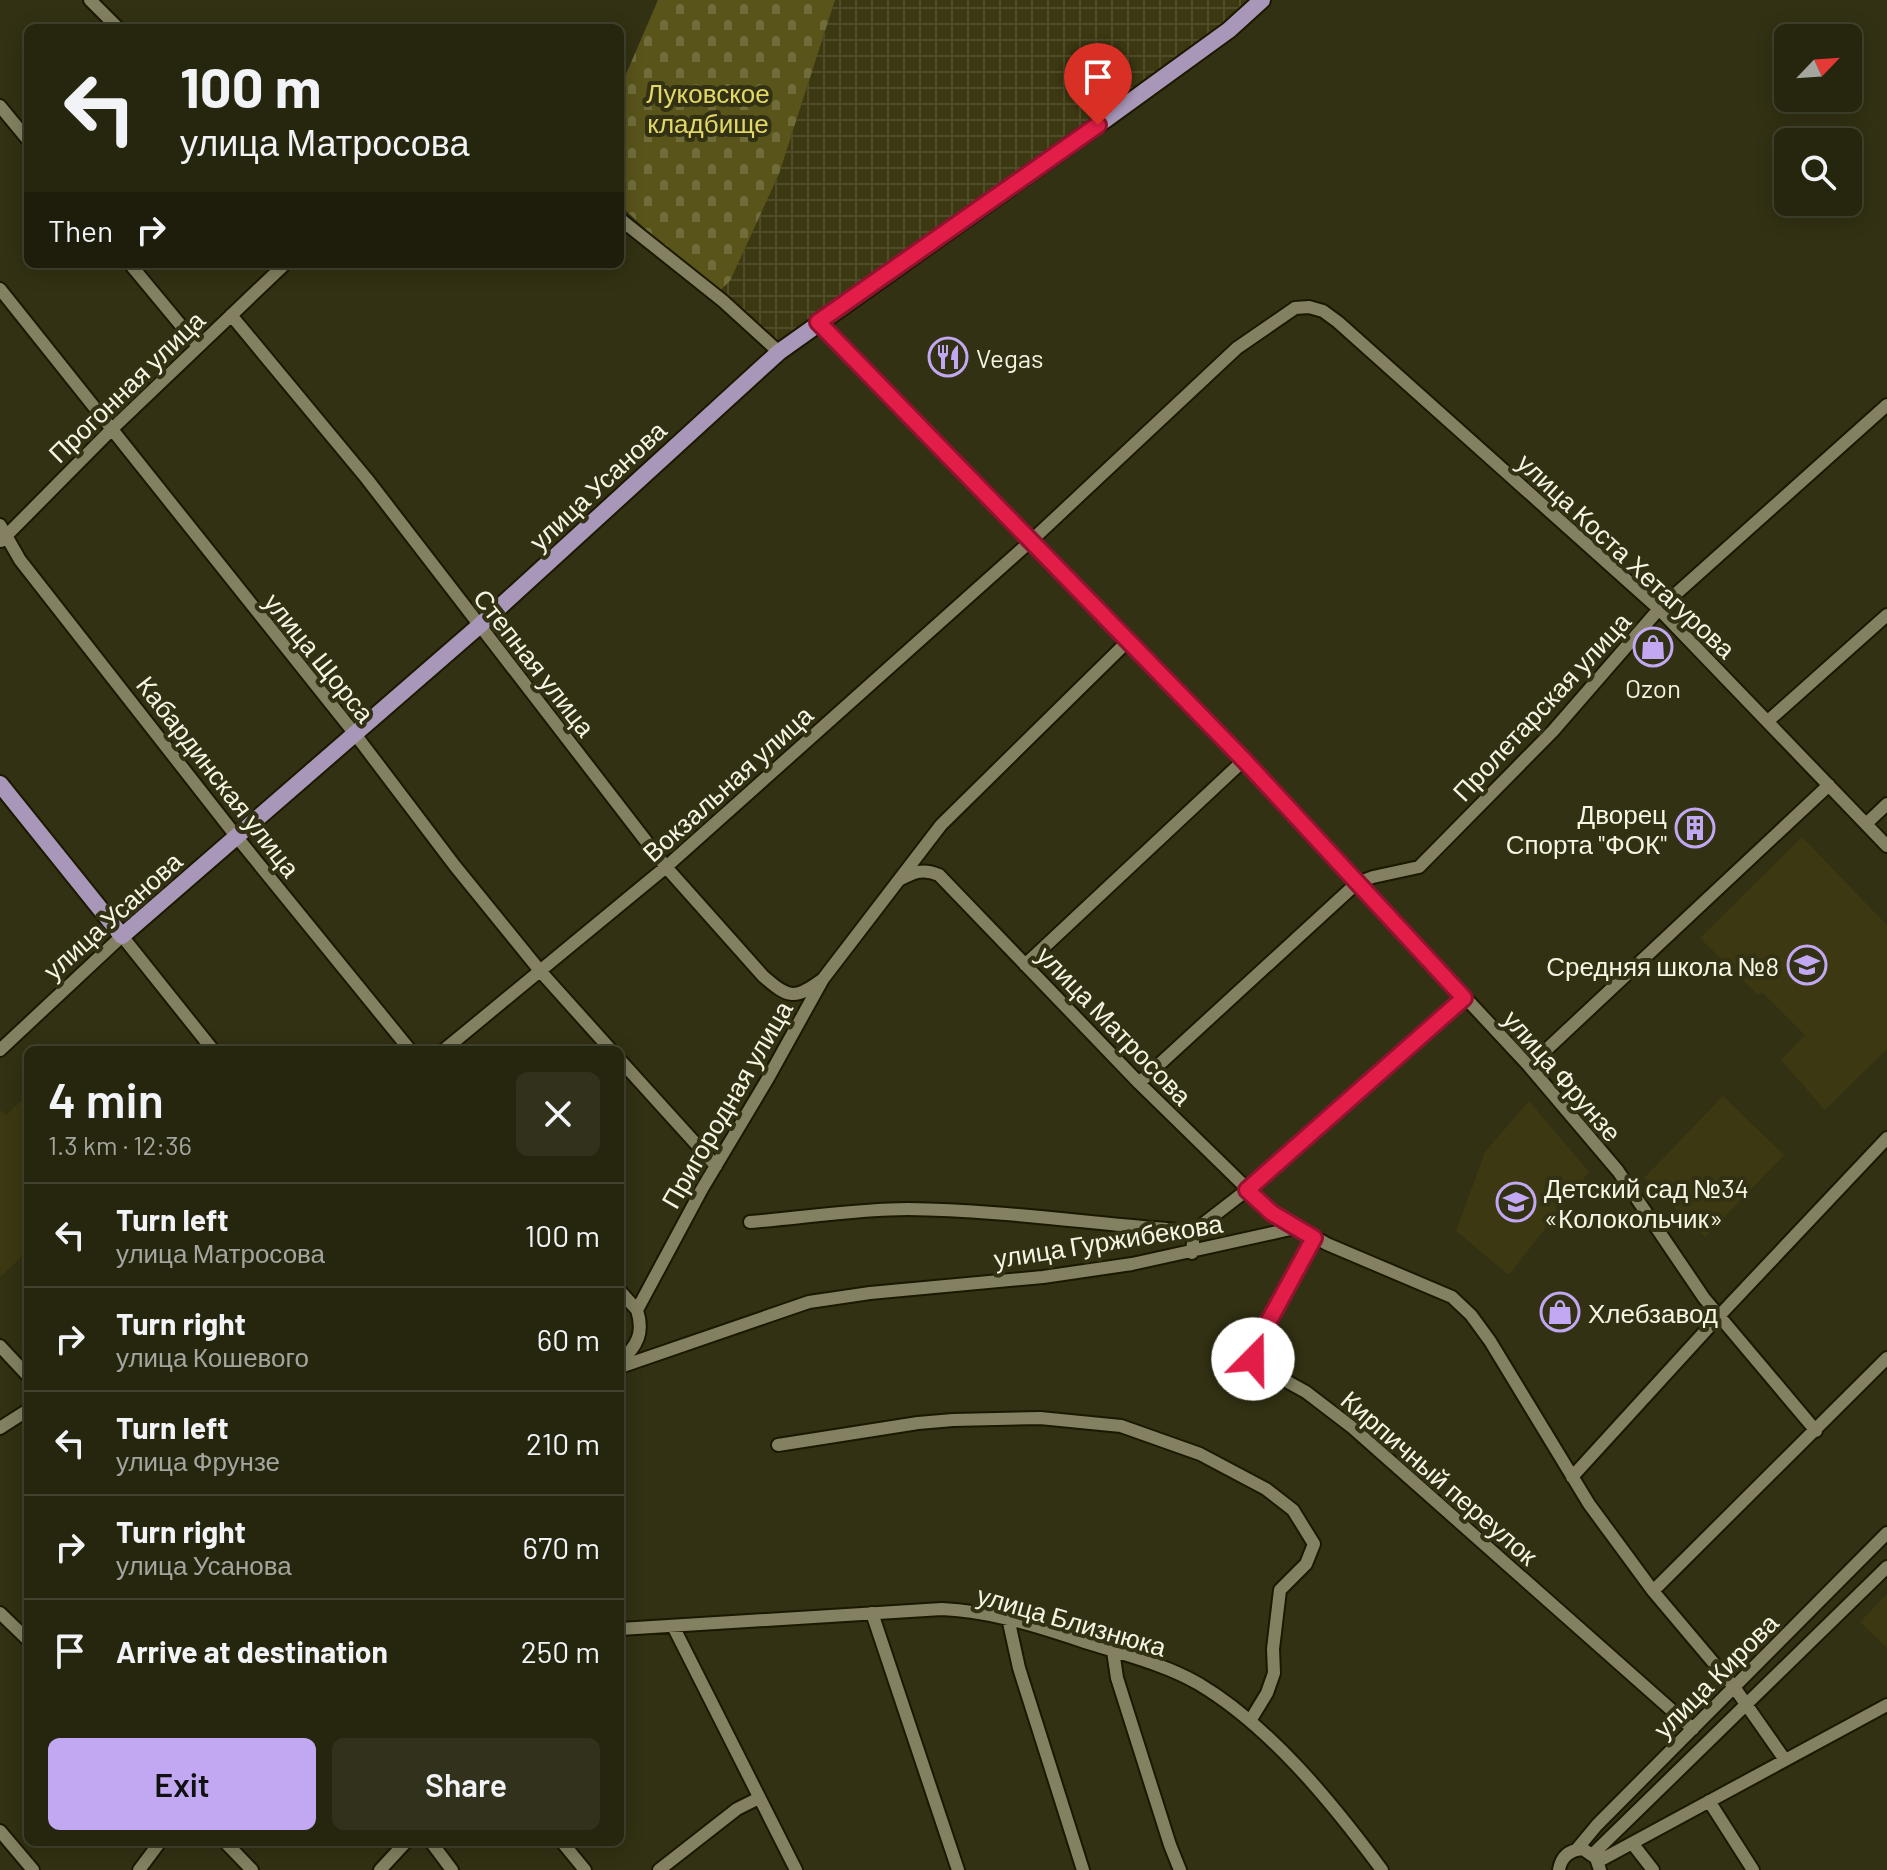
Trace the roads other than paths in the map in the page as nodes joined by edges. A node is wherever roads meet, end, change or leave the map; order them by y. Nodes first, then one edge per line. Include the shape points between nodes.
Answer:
1 (90, 0) edge
2 (1262, 0) edge
3 (114, 24) edge
4 (0, 106) edge
5 (24, 135) edge
6 (624, 222) edge
7 (133, 268) edge
8 (281, 268) edge
9 (0, 289) edge
10 (1323, 311) joint
11 (231, 315) junction
12 (818, 322) junction
13 (198, 346) junction
14 (779, 352) junction
15 (1887, 405) edge
16 (112, 429) junction
17 (2, 534) edge
18 (1032, 540) junction
19 (1659, 609) junction
20 (1887, 615) edge
21 (479, 626) junction
22 (1129, 640) junction
23 (1768, 721) junction
24 (355, 734) junction
25 (1244, 760) junction
26 (0, 784) edge
27 (1829, 785) junction
28 (1887, 804) edge
29 (1866, 824) junction
30 (236, 836) junction
31 (1887, 846) edge
32 (666, 867) junction
33 (899, 880) junction
34 (1357, 883) junction
35 (122, 936) junction
36 (1025, 965) junction
37 (541, 972) junction
38 (823, 979) junction
39 (1464, 998) junction
40 (210, 1046) edge
41 (407, 1046) edge
42 (449, 1046) edge
43 (607, 1046) edge
44 (0, 1050) edge
45 (624, 1064) edge
46 (1529, 1066) junction
47 (1139, 1083) junction
48 (1887, 1138) edge
49 (716, 1166) junction
50 (1247, 1190) junction
51 (750, 1222) dead end
52 (1295, 1228) junction
53 (1194, 1231) junction
54 (1314, 1238) junction
55 (1192, 1253) junction
56 (624, 1295) edge
57 (637, 1310) junction
58 (1720, 1315) junction
59 (0, 1346) edge
60 (624, 1358) edge
61 (1887, 1358) edge
62 (624, 1366) edge
63 (24, 1372) edge
64 (24, 1413) edge
65 (0, 1428) edge
66 (1816, 1431) junction
67 (778, 1445) dead end
68 (1572, 1477) junction
69 (1887, 1533) edge
70 (1887, 1567) edge
71 (1653, 1591) junction
72 (0, 1613) edge
73 (872, 1613) junction
74 (1008, 1618) junction
75 (673, 1626) junction
76 (624, 1629) edge
77 (24, 1636) edge
78 (1113, 1651) junction
79 (1734, 1687) junction
80 (1748, 1704) junction
81 (1887, 1705) edge
82 (1250, 1721) junction
83 (1693, 1729) junction
84 (1785, 1760) junction
85 (759, 1798) junction
86 (1709, 1801) junction
87 (0, 1831) edge
88 (1632, 1843) junction
89 (157, 1846) edge
90 (229, 1846) edge
91 (402, 1846) edge
92 (434, 1846) edge
93 (565, 1846) edge
94 (1577, 1849) junction
95 (1597, 1862) edge
96 (33, 1870) edge
97 (139, 1870) edge
98 (252, 1870) edge
99 (380, 1870) edge
100 (452, 1870) edge
101 (585, 1870) edge
102 (659, 1870) edge
103 (796, 1870) edge
104 (958, 1870) edge
105 (1083, 1870) edge
106 (1180, 1870) edge
107 (1382, 1870) edge
108 (1559, 1870) edge
109 (1653, 1870) edge
110 (1753, 1870) edge

1 - 3 street
2 - 12 main road, улица Усанова via 1229,30
4 - 5 street
6 - 14 street
7 - 13 street
8 - 11 street, Прогонная улица
9 - 16 street, улица Щорса
10 - 18 street, Вокзальная улица via 1295,308 1237,348
10 - 19 street, улица Коста Хетагурова
11 - 13 street, Прогонная улица
11 - 21 street, Степная улица via 367,479
12 - 14 main road, улица Усанова
12 - 18 street, улица Фрунзе
13 - 16 street, Прогонная улица
14 - 21 main road, улица Усанова
15 - 19 street, Пролетарская улица
16 - 17 street, Прогонная улица
16 - 24 street, улица Щорса
17 - 30 street, Кабардинская улица
18 - 22 street, улица Фрунзе
18 - 32 street, Вокзальная улица
19 - 23 street, улица Коста Хетагурова
19 - 34 street, Пролетарская улица via 1553,731 1419,867
20 - 23 street
21 - 24 main road, улица Усанова
21 - 32 street, Степная улица
22 - 25 street, улица Фрунзе
22 - 33 street, Пригородная улица via 941,825
23 - 27 street, улица Коста Хетагурова
24 - 30 main road, улица Усанова
24 - 37 street, улица Щорса
25 - 34 street, улица Фрунзе
25 - 36 street
26 - 35 main road
27 - 29 street, улица Коста Хетагурова
27 - 46 street
28 - 29 street
29 - 31 street, улица Коста Хетагурова
30 - 35 main road, улица Усанова
30 - 41 street, Кабардинская улица
32 - 37 street, Вокзальная улица
32 - 38 street, Степная улица via 779,990 793,996
33 - 36 street, улица Матросова via 927,870 939,875
33 - 38 street, Пригородная улица
34 - 39 street, улица Фрунзе
34 - 47 street
35 - 40 street
35 - 44 street, улица Усанова
36 - 47 street, улица Матросова
37 - 42 street, Вокзальная улица
37 - 43 street, улица Щорса
38 - 49 street, Пригородная улица
39 - 46 street, улица Фрунзе
39 - 50 street
45 - 49 street
46 - 58 street, улица Фрунзе via 1618,1171
47 - 50 street, улица Матросова
48 - 58 street
49 - 57 street, Пригородная улица
50 - 52 street, улица Матросова
50 - 53 street
51 - 53 street, улица Гуржибекова via 904,1209
52 - 54 street
52 - 55 street, улица Гуржибекова
53 - 55 street
54 - 68 street via 1452,1297 1490,1341
54 - 83 street, Кирпичный переулок via 1253,1350 1253,1359 1353,1428
55 - 62 street, улица Гуржибекова via 1043,1277 809,1302
56 - 57 street
57 - 60 street, Пригородная улица via 640,1336
58 - 66 street, улица Фрунзе
58 - 68 street
59 - 63 street
61 - 66 street
64 - 65 street
66 - 71 street
67 - 82 street via 918,1423 1040,1418 1121,1426 1200,1454 1266,1489 1293,1510 1314,1544 1306,1564 1280,1590 1274,1673
68 - 71 street
69 - 79 street, улица Кирова
70 - 80 street, улица Кирова
71 - 79 street
72 - 77 street
73 - 74 street, улица Близнюка via 972,1610
73 - 75 street, улица Близнюка
73 - 104 street
74 - 78 street, улица Близнюка
74 - 105 street
75 - 76 street, улица Близнюка
75 - 85 street
78 - 82 street, улица Близнюка via 1196,1683
78 - 106 street via 1117,1678
79 - 80 street
79 - 83 street, улица Кирова
80 - 84 street
80 - 95 street, улица Кирова
81 - 84 street
82 - 107 street, улица Близнюка via 1336,1808
83 - 94 street, улица Кирова
84 - 86 street
85 - 102 street
85 - 103 street
86 - 88 street
86 - 110 street
87 - 96 street
88 - 95 street
88 - 109 street
89 - 97 street
90 - 98 street
91 - 99 street
92 - 100 street
93 - 101 street
94 - 95 street
94 - 108 street, улица Кирова via 1564,1857

